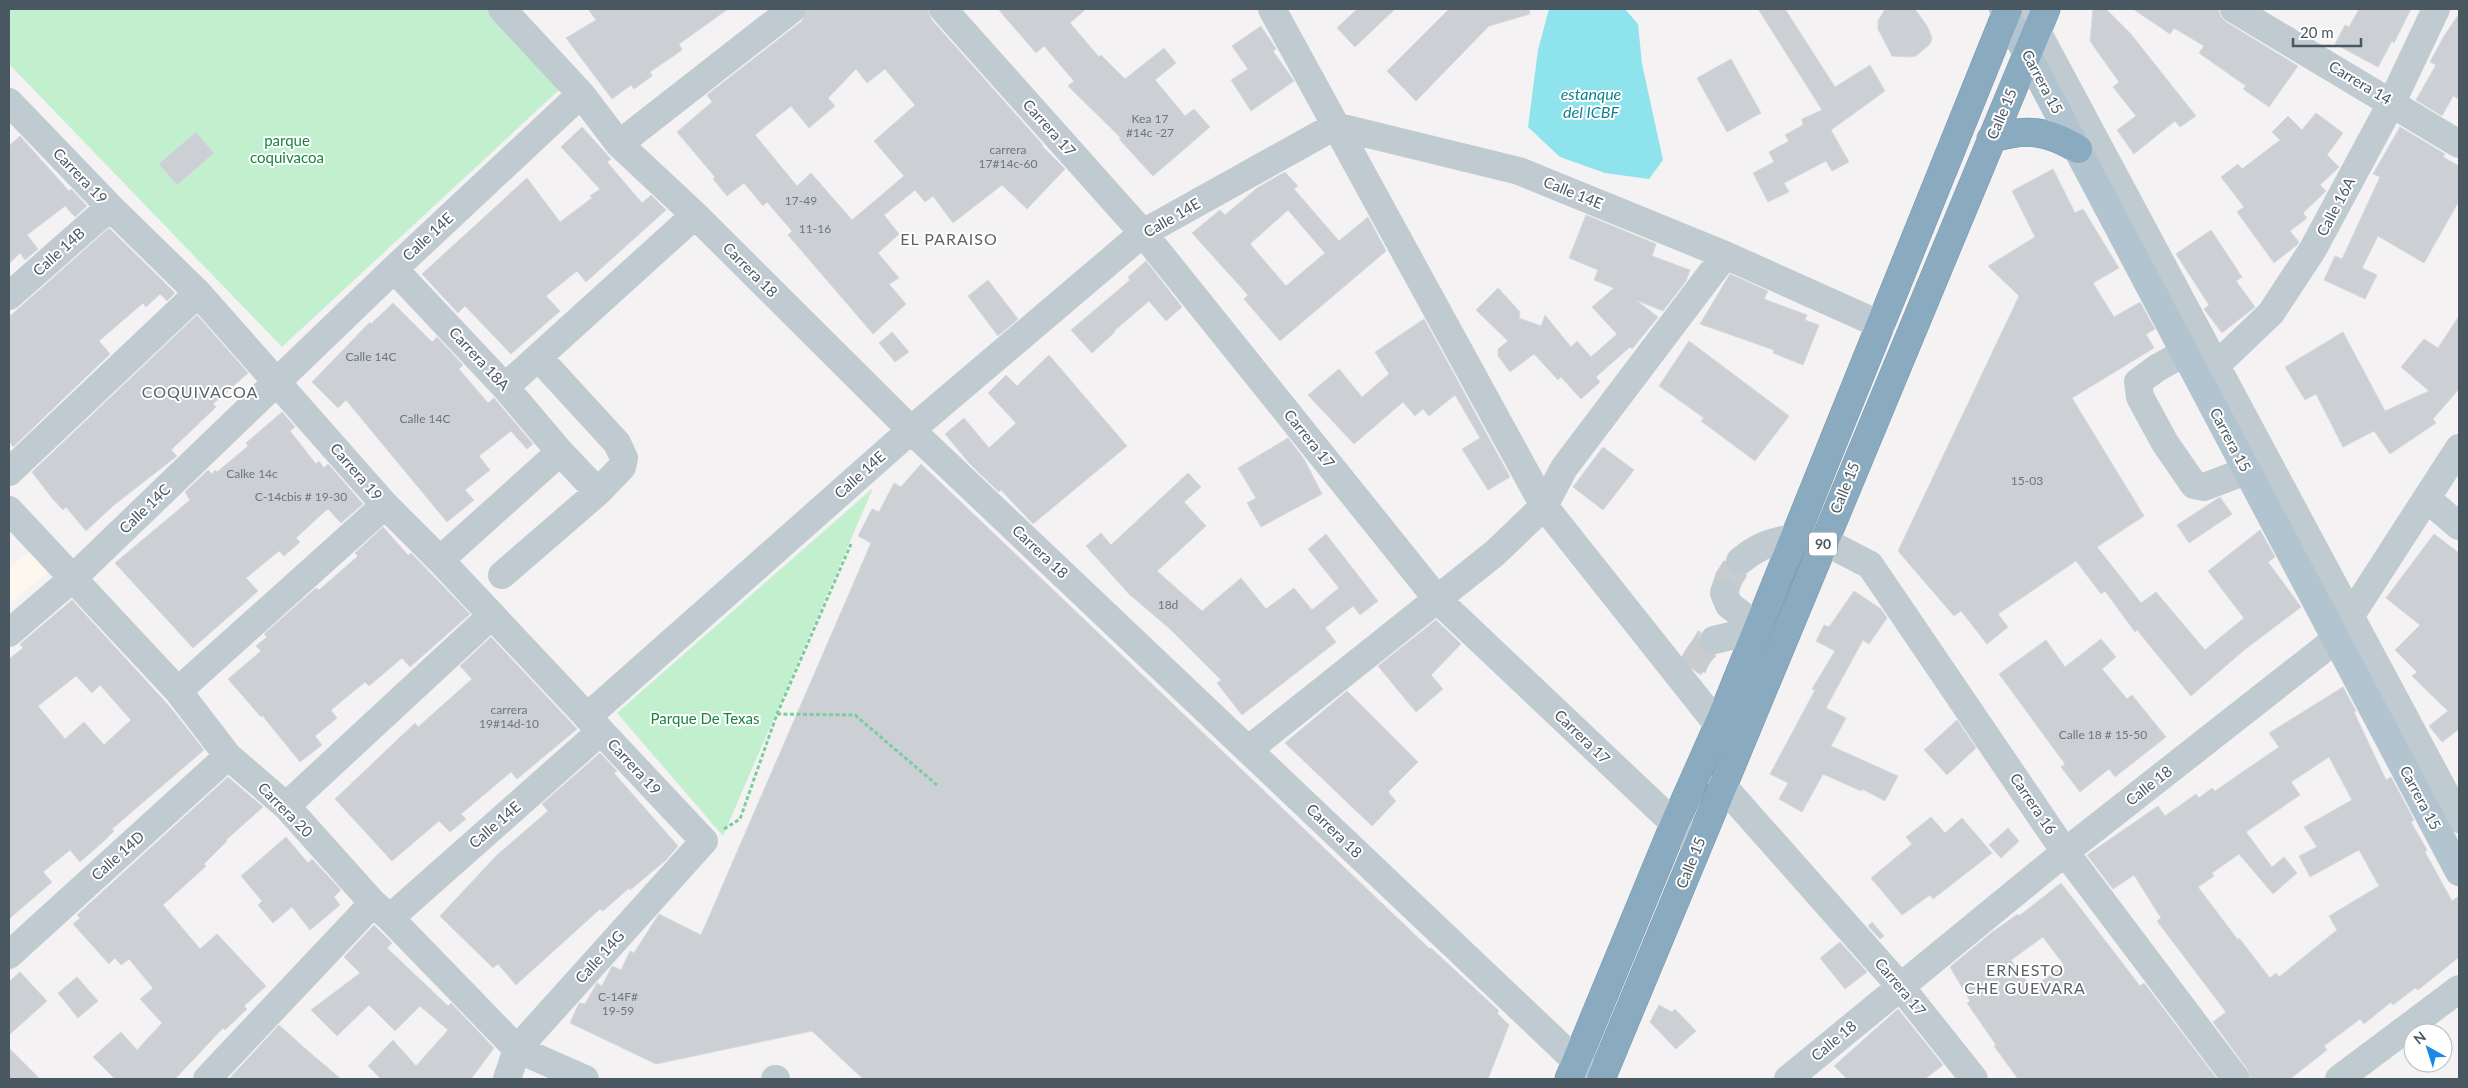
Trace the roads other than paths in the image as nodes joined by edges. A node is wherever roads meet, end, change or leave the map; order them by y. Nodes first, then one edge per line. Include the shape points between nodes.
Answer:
1 (502, 9) edge
2 (792, 9) edge
3 (943, 9) edge
4 (1272, 9) edge
5 (2234, 9) edge
6 (2436, 9) edge
7 (2263, 16) edge
8 (2022, 19) edge
9 (582, 94) junction
10 (2392, 102) junction
11 (13, 116) edge
12 (1335, 126) junction
13 (1991, 139) junction
14 (619, 144) junction
15 (2459, 144) edge
16 (2078, 149) junction
17 (110, 207) junction
18 (695, 215) junction
19 (1143, 233) junction
20 (1725, 255) junction
21 (394, 269) junction
22 (198, 294) junction
23 (9, 296) edge
24 (1881, 325) junction
25 (2184, 353) junction
26 (538, 357) junction
27 (2208, 374) junction
28 (277, 382) junction
29 (505, 387) junction
30 (911, 430) junction
31 (2459, 448) edge
32 (560, 452) junction
33 (2246, 471) junction
34 (9, 472) edge
35 (598, 492) junction
36 (2427, 499) junction
37 (385, 505) junction
38 (1544, 506) junction
39 (9, 510) edge
40 (2459, 526) edge
41 (1794, 538) junction
42 (1824, 541) junction
43 (440, 560) junction
44 (1740, 561) tunnel mouth
45 (502, 575) dead end
46 (73, 578) junction
47 (1724, 593) dead end
48 (1438, 600) junction
49 (492, 615) junction
50 (2351, 618) junction
51 (1757, 631) junction
52 (9, 633) edge
53 (1714, 640) tunnel mouth
54 (2335, 640) junction
55 (178, 691) junction
56 (1720, 722) junction
57 (594, 724) junction
58 (1248, 750) junction
59 (228, 756) junction
60 (1722, 785) junction
61 (286, 806) junction
62 (2459, 818) edge
63 (1674, 825) junction
64 (704, 841) joint
65 (1698, 846) junction
66 (2065, 852) junction
67 (2459, 872) edge
68 (382, 910) junction
69 (9, 955) edge
70 (1900, 986) junction
71 (2459, 989) edge
72 (508, 1068) edge
73 (1580, 1074) edge
74 (207, 1079) edge
75 (585, 1079) edge
76 (1601, 1079) edge
77 (1788, 1079) edge
78 (1974, 1079) edge
79 (2236, 1079) edge
80 (2339, 1079) edge

1 - 9 street, Carrera 18
2 - 14 street
3 - 19 street, Carrera 17
4 - 12 street
5 - 7 street, Carrera 14
6 - 10 street, Calle 16A
7 - 10 street, Carrera 14
8 - 13 highway, Calle 15 / 90
8 - 16 main road, Carrera 15
8 - 24 highway, Calle 15 / 90
8 - 27 street, Carrera 15
9 - 14 street, Carrera 18
9 - 21 street, Calle 14E
10 - 15 street, Carrera 14
10 - 27 street, Calle 16A via 2313,249 2271,313
11 - 17 street, Carrera 19
12 - 19 street, Calle 14E
12 - 20 street, Calle 14E via 1519,171
12 - 38 street
13 - 16 highway via 2013,132 2036,132 2058,137
13 - 42 highway, Calle 15 / 90
14 - 18 street, Carrera 18
16 - 25 main road, Carrera 15
17 - 22 street, Carrera 19
17 - 23 street, Calle 14B
18 - 26 street
18 - 30 street, Carrera 18
19 - 30 street, Calle 14E
19 - 48 street, Carrera 17
20 - 24 street, Calle 14E
20 - 38 street via 1564,468
21 - 28 street, Calle 14E
21 - 29 street, Carrera 18A
22 - 28 street, Carrera 19
22 - 34 street
24 - 41 highway, Calle 15 / 90
25 - 27 main road, Carrera 15
25 - 33 street via 2143,376 2138,382 2140,397 2194,486 2204,487
26 - 29 street
26 - 35 street via 617,443 624,458 622,467
27 - 33 main road, Carrera 15
27 - 50 street, Carrera 15
28 - 37 street, Carrera 19
28 - 46 street, Calle 14C
29 - 32 street, Carrera 18A
30 - 57 street, Calle 14E
30 - 58 street, Carrera 18
31 - 36 street, Calle 18
32 - 35 street, Carrera 18A
32 - 43 street
33 - 54 main road, Carrera 15
35 - 45 street
36 - 40 street
36 - 50 street, Calle 18
37 - 43 street, Carrera 19
37 - 55 street
38 - 48 street via 1495,553
38 - 56 street via 1687,674
39 - 46 street, Carrera 20
41 - 44 street via 1773,541
41 - 51 highway, Calle 15 / 90
42 - 60 highway, Calle 15 / 90
42 - 66 street, Carrera 16 via 1870,565
43 - 49 street, Carrera 19
46 - 52 street, Calle 14C
46 - 55 street, Carrera 20
47 - 51 street via 1730,605
48 - 58 street
48 - 63 street, Carrera 17
49 - 57 street, Carrera 19
49 - 61 street
50 - 54 street, Calle 18
50 - 62 street, Carrera 15
51 - 53 street
51 - 56 highway, Calle 15 / 90
54 - 66 street, Calle 18
54 - 67 main road, Carrera 15
55 - 59 street, Carrera 20
56 - 63 highway, Calle 15 / 90
57 - 64 street, Carrera 19
57 - 68 street, Calle 14E
58 - 73 street, Carrera 18
59 - 61 street, Carrera 20
59 - 69 street, Calle 14D
60 - 65 highway, Calle 15 / 90
60 - 70 street, Carrera 17
61 - 68 street, Carrera 20
63 - 65 street, Carrera 17
63 - 73 highway, Calle 15 / 90
64 - 72 street, Calle 14G
65 - 76 highway, Calle 15 / 90
66 - 70 street, Calle 18
66 - 79 street, Carrera 16
68 - 72 street, Carrera 20
68 - 74 street, Calle 14E
70 - 77 street, Calle 18
70 - 78 street, Carrera 17
71 - 80 street
72 - 75 street, Carrera 20

